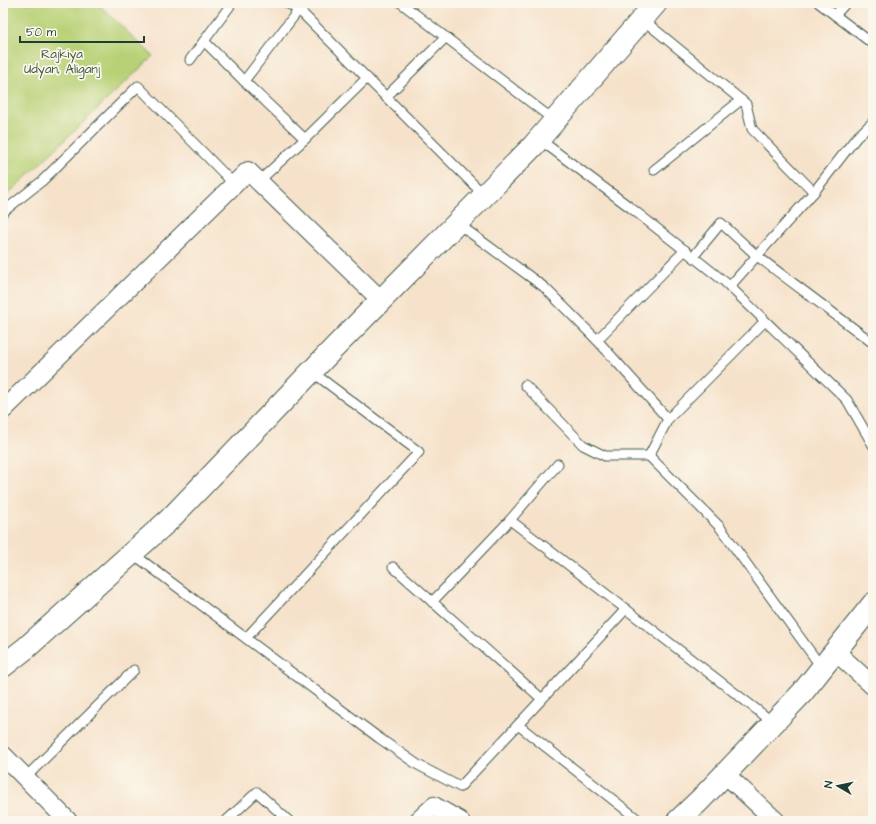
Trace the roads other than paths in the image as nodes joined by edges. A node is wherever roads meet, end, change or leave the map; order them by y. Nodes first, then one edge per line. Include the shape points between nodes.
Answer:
1 (232, 3) edge
2 (287, 3) edge
3 (401, 3) edge
4 (819, 3) edge
5 (846, 3) edge
6 (302, 7) edge
7 (649, 11) edge
8 (836, 15) junction
9 (446, 37) junction
10 (204, 41) junction
11 (873, 44) edge
12 (190, 60) dead end
13 (367, 78) junction
14 (244, 81) junction
15 (386, 97) junction
16 (742, 100) junction
17 (555, 121) junction
18 (873, 122) edge
19 (305, 139) junction
20 (539, 139) junction
21 (654, 170) dead end
22 (259, 181) junction
23 (234, 184) junction
24 (814, 192) junction
25 (484, 195) junction
26 (3, 212) edge
27 (457, 223) junction
28 (685, 250) junction
29 (757, 256) junction
30 (693, 257) junction
31 (730, 286) junction
32 (381, 300) junction
33 (765, 321) junction
34 (597, 340) junction
35 (873, 343) edge
36 (311, 372) junction
37 (525, 385) dead end
38 (3, 410) edge
39 (668, 419) junction
40 (873, 445) edge
41 (649, 456) junction
42 (558, 464) dead end
43 (510, 520) junction
44 (132, 553) junction
45 (393, 567) dead end
46 (432, 602) junction
47 (873, 604) edge
48 (626, 609) junction
49 (246, 638) junction
50 (835, 651) junction
51 (3, 666) edge
52 (822, 668) junction
53 (134, 670) dead end
54 (873, 686) edge
55 (542, 699) junction
56 (774, 723) junction
57 (518, 725) junction
58 (3, 755) edge
59 (725, 774) junction
60 (25, 778) junction
61 (68, 821) edge
62 (226, 821) edge
63 (289, 821) edge
64 (418, 821) edge
65 (460, 821) edge
66 (640, 821) edge
67 (678, 821) edge
68 (776, 821) edge

1 - 10 lane
2 - 6 lane
3 - 9 lane
4 - 8 lane
5 - 8 lane
6 - 13 lane
6 - 14 lane
7 - 16 lane
7 - 17 street
8 - 11 lane
9 - 15 lane
9 - 17 lane
10 - 12 lane
10 - 14 lane
13 - 15 lane
13 - 19 lane
14 - 19 lane
15 - 25 lane
16 - 21 lane
16 - 24 lane via 746,104 752,129
17 - 20 street
18 - 24 lane via 856,138
19 - 22 lane
20 - 25 street
20 - 28 lane
22 - 23 street via 248,171
22 - 32 street
23 - 26 lane via 138,86 42,181
23 - 38 street
24 - 29 lane
25 - 27 street
27 - 32 street
27 - 34 lane via 544,286
28 - 30 lane
28 - 34 lane
29 - 30 lane via 722,223
29 - 31 lane
29 - 35 lane
30 - 31 lane
31 - 33 lane
32 - 36 street
33 - 39 lane
33 - 40 lane via 847,400
34 - 39 lane
36 - 44 street via 169,520
36 - 49 lane via 419,452
37 - 41 lane via 583,445 605,456
39 - 41 lane
41 - 52 lane via 719,526
42 - 43 lane
43 - 46 lane
43 - 48 lane
44 - 49 lane
44 - 51 street
45 - 46 lane
46 - 55 lane
47 - 50 street
48 - 55 lane
48 - 56 lane
49 - 57 lane via 418,765 460,787
50 - 52 street
50 - 54 street
52 - 56 street
53 - 60 lane
55 - 57 lane
56 - 59 street
57 - 66 lane
58 - 60 street
59 - 67 street
59 - 68 street
60 - 61 street
62 - 63 lane via 257,792
64 - 65 street via 434,806

